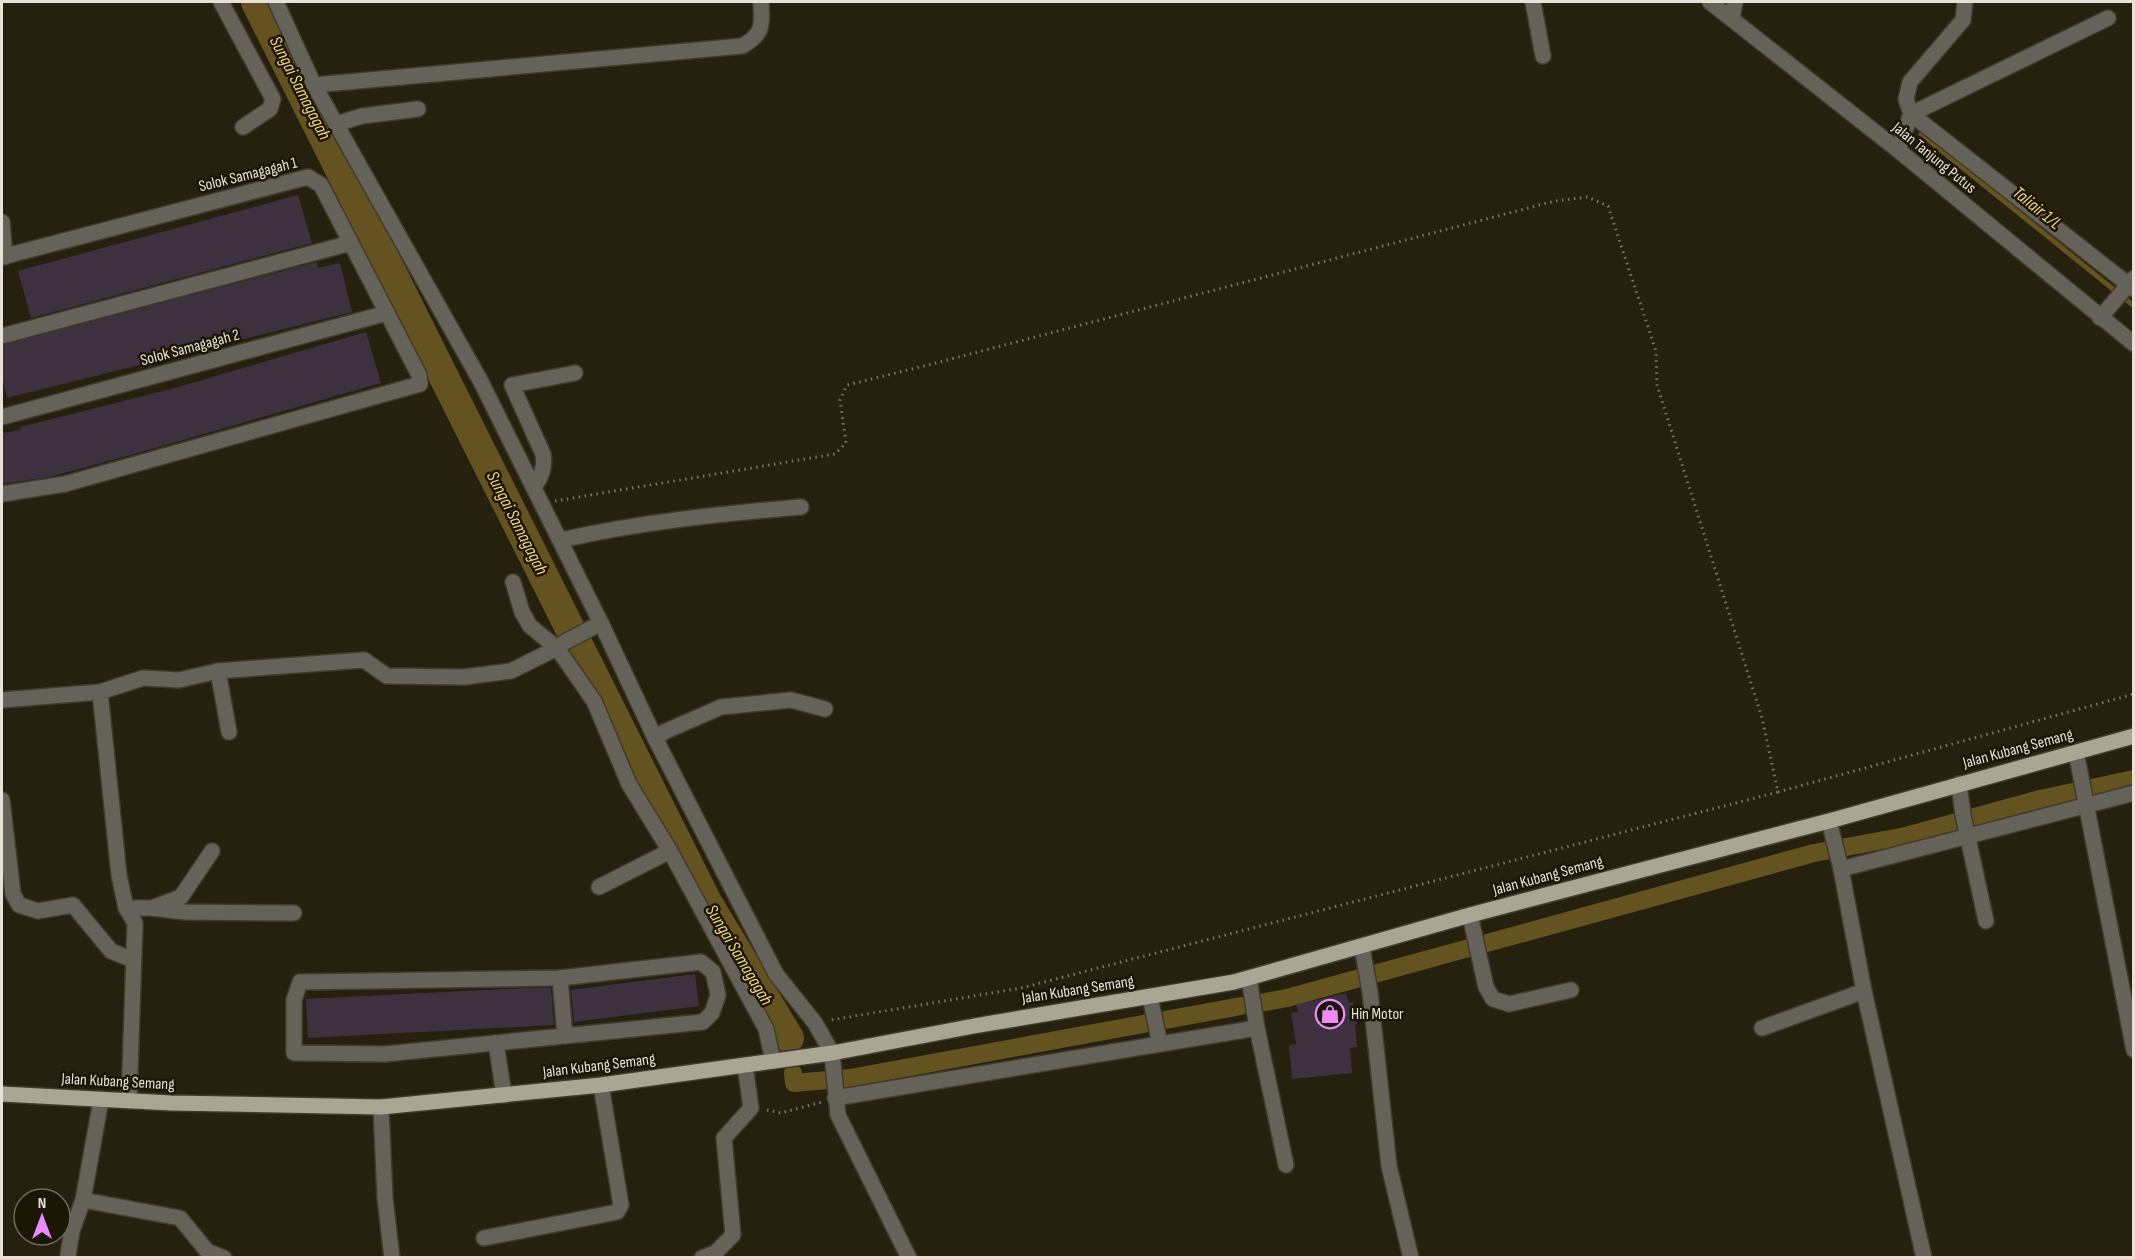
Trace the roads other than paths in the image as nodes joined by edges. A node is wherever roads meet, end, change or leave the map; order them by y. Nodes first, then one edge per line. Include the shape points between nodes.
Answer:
1 (221, 2) edge
2 (276, 2) edge
3 (761, 2) edge
4 (1533, 2) edge
5 (1710, 2) edge
6 (1735, 2) edge
7 (1965, 2) edge
8 (2108, 18) dead end
9 (1732, 19) junction
10 (1543, 56) dead end
11 (314, 85) junction
12 (418, 109) dead end
13 (1911, 114) junction
14 (336, 124) junction
15 (243, 127) dead end
16 (1898, 150) junction
17 (2, 222) edge
18 (351, 243) junction
19 (3, 257) edge
20 (2129, 285) edge
21 (387, 314) junction
22 (2100, 318) junction
23 (2, 336) edge
24 (2133, 344) edge
25 (575, 373) dead end
26 (2, 416) edge
27 (534, 487) junction
28 (2, 494) edge
29 (801, 507) dead end
30 (561, 540) junction
31 (513, 582) dead end
32 (597, 625) junction
33 (561, 645) junction
34 (218, 671) junction
35 (100, 692) junction
36 (2, 700) edge
37 (825, 709) dead end
38 (229, 732) dead end
39 (2133, 736) edge
40 (655, 738) junction
41 (2076, 752) junction
42 (1959, 784) junction
43 (2133, 794) edge
44 (2, 800) edge
45 (2086, 801) junction
46 (1829, 821) junction
47 (1965, 827) junction
48 (212, 851) dead end
49 (670, 851) junction
50 (1838, 858) junction
51 (599, 887) dead end
52 (126, 908) junction
53 (152, 908) junction
54 (294, 913) dead end
55 (1470, 915) junction
56 (1986, 921) dead end
57 (1362, 947) junction
58 (133, 960) junction
59 (560, 978) junction
60 (1249, 978) junction
61 (1571, 990) dead end
62 (1864, 991) junction
63 (1150, 997) junction
64 (1257, 1028) junction
65 (1762, 1028) dead end
66 (1157, 1032) junction
67 (565, 1036) junction
68 (495, 1043) junction
69 (2133, 1050) edge
70 (833, 1059) junction
71 (773, 1061) junction
72 (745, 1065) junction
73 (601, 1085) junction
74 (835, 1091) junction
75 (2, 1094) edge
76 (504, 1095) junction
77 (101, 1100) junction
78 (129, 1101) junction
79 (381, 1107) junction
80 (1286, 1165) dead end
81 (83, 1200) junction
82 (484, 1238) dead end
83 (68, 1255) dead end
84 (224, 1257) edge
85 (392, 1257) edge
86 (702, 1257) edge
87 (909, 1257) edge
88 (1411, 1257) edge
89 (1924, 1257) edge

1 - 15 street via 273,99 270,109
2 - 11 street
3 - 11 street via 762,25 755,39 742,46
4 - 10 street
5 - 9 street, Jalan Tanjung Putus
6 - 9 street
7 - 13 street via 1963,20 1910,82 1906,99
8 - 13 street
9 - 16 street, Jalan Tanjung Putus
11 - 14 street
12 - 14 street via 362,116
13 - 16 street
13 - 20 street
14 - 27 street via 480,380
16 - 22 street, Jalan Tanjung Putus
17 - 19 street
18 - 19 street, Solok Samagagah 1 via 321,185 308,177
18 - 21 street, Solok Samagagah 1
18 - 23 street
20 - 22 street
21 - 26 street, Solok Samagagah 2
21 - 28 street, Solok Samagagah 1 via 420,384 64,484
22 - 24 street, Jalan Tanjung Putus
25 - 27 street via 512,385 543,453 541,478
27 - 30 street
29 - 30 street via 612,529
30 - 32 street
31 - 33 street via 530,626
32 - 33 street
32 - 40 street
33 - 34 street via 511,671 464,677 387,676 364,660
33 - 49 street via 594,701 629,784
34 - 35 street via 179,680 144,678
34 - 38 street
35 - 36 street
35 - 52 street via 119,875
37 - 40 street via 791,700 721,707
39 - 41 main road, Jalan Kubang Semang
40 - 70 street via 777,974 815,1023
41 - 42 main road, Jalan Kubang Semang
41 - 45 street
42 - 46 main road, Jalan Kubang Semang
42 - 47 street
43 - 45 street
44 - 58 street via 13,894 19,905 38,910 73,905 111,951
45 - 47 street
45 - 69 street
46 - 50 street
46 - 55 main road, Jalan Kubang Semang
47 - 50 street
47 - 56 street
48 - 53 street via 181,897
49 - 51 street
49 - 71 street via 766,1029
50 - 62 street
52 - 53 street
52 - 58 street via 135,923
53 - 54 street
55 - 57 main road, Jalan Kubang Semang
55 - 61 street via 1486,987 1493,999 1509,1004
57 - 60 main road, Jalan Kubang Semang
57 - 88 street via 1389,1166
58 - 78 street
59 - 67 street
59 - 67 street, Jalan Kubang Semang via 701,962 713,972 718,995 712,1013 703,1022
59 - 68 street, Jalan Kubang Semang via 300,982 294,1000 294,1053 385,1054
60 - 63 main road, Jalan Kubang Semang
60 - 64 street
62 - 65 street
62 - 89 street
63 - 66 street
63 - 70 main road, Jalan Kubang Semang via 974,1026
64 - 66 street
64 - 80 street
66 - 74 street
67 - 68 street, Jalan Kubang Semang
68 - 76 street
70 - 71 main road, Jalan Kubang Semang
70 - 74 street
71 - 72 main road, Jalan Kubang Semang
72 - 73 main road, Jalan Kubang Semang
72 - 86 street via 751,1108 724,1138 733,1235 715,1253
73 - 76 main road, Jalan Kubang Semang
73 - 82 street via 621,1205 617,1212
74 - 87 street via 838,1115
75 - 77 main road, Jalan Kubang Semang
76 - 79 main road, Jalan Kubang Semang
77 - 78 main road, Jalan Kubang Semang
77 - 81 street
78 - 79 main road, Jalan Kubang Semang
79 - 85 street
81 - 83 street
81 - 84 street via 180,1218 207,1251

